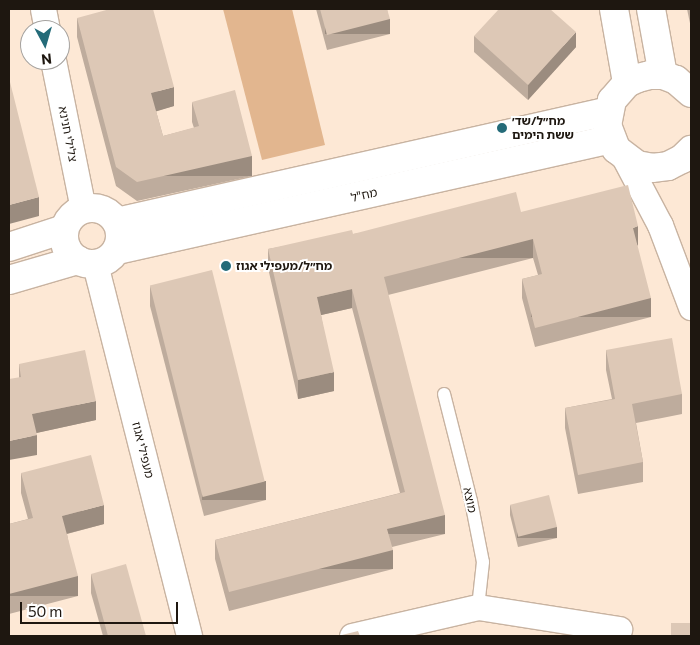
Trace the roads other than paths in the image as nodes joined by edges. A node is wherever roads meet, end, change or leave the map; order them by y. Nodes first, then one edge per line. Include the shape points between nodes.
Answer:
1 (614, 9) edge
2 (651, 9) edge
3 (55, 70) edge
4 (680, 82) edge
5 (627, 83) junction
6 (608, 111) junction
7 (617, 148) junction
8 (691, 150) edge
9 (83, 209) junction
10 (117, 222) junction
11 (64, 229) junction
12 (9, 247) edge
13 (97, 258) junction
14 (9, 280) edge
15 (691, 307) edge
16 (444, 394) dead end
17 (478, 607) junction
18 (620, 629) dead end
19 (189, 636) edge
20 (352, 636) edge

1 - 5 street
2 - 4 street
3 - 9 street, צלילי חנינא
4 - 5 street via 650,74
5 - 6 street via 615,96
6 - 7 street via 607,125
6 - 10 street
7 - 8 street via 637,165 652,168 668,166
7 - 13 street, מח"ל
7 - 15 street via 660,225
9 - 10 street via 102,209
9 - 11 street via 68,221
10 - 13 street via 121,231
11 - 12 street
11 - 13 street via 66,247
13 - 14 street, מח"ל
13 - 19 street, מעפילי אגוז
16 - 17 lane, מוצא via 471,501 482,562
17 - 18 street
17 - 20 street

